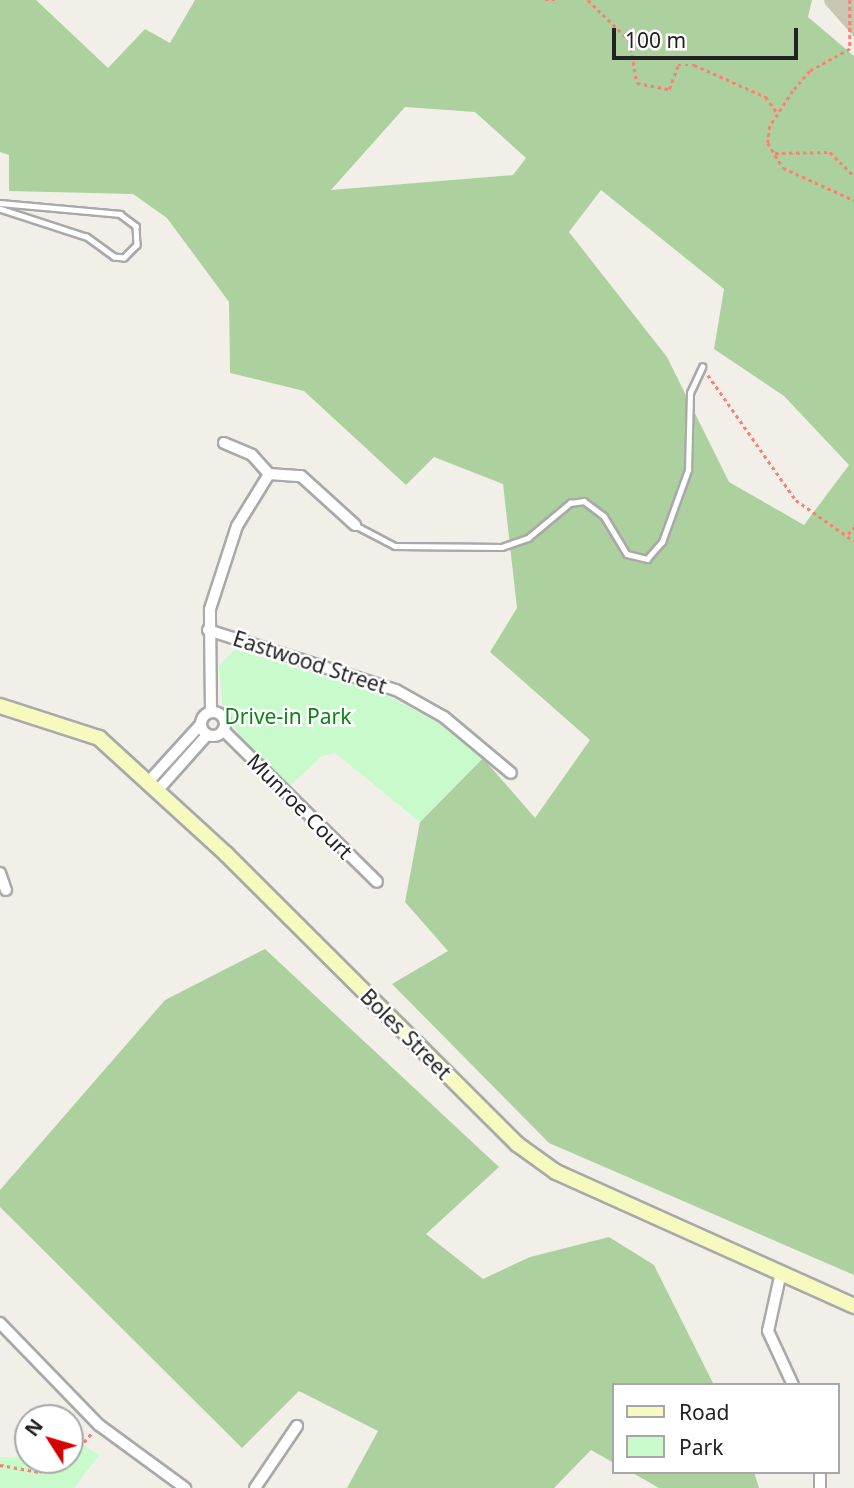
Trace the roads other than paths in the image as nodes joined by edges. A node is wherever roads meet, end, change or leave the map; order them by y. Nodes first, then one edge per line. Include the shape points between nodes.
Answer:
1 (0, 203) edge
2 (0, 209) edge
3 (702, 367) road end
4 (224, 443) dead end
5 (269, 474) junction
6 (355, 525) joint
7 (208, 630) junction
8 (0, 706) edge
9 (211, 712) junction
10 (201, 724) junction
11 (223, 730) junction
12 (207, 735) junction
13 (511, 773) dead end
14 (153, 785) junction
15 (0, 873) edge
16 (377, 882) dead end
17 (6, 890) dead end
18 (781, 1272) junction
19 (854, 1306) edge
20 (0, 1322) edge
21 (792, 1383) edge
22 (297, 1426) dead end
23 (185, 1488) edge
24 (255, 1488) edge

1 - 2 lane via 120,215 139,235 130,254 114,257 86,237
3 - 6 lane via 690,393 688,470 662,542 647,559 627,554 604,516 584,501 565,507 527,538 502,547 395,546
4 - 5 street via 252,455
5 - 6 street via 301,476
5 - 7 street via 237,526
7 - 9 street
7 - 13 street, Eastwood Street via 396,690 444,717
8 - 14 street, Boles Street via 99,738
9 - 10 street
9 - 11 street, Munroe Court via 223,718
10 - 12 street
10 - 14 street
11 - 12 street
11 - 16 street, Munroe Court
12 - 14 street
14 - 18 street, Boles Street via 517,1144 556,1172
15 - 17 street
18 - 19 street, Boles Street
18 - 21 street via 768,1331
20 - 23 street via 99,1425
22 - 24 street

